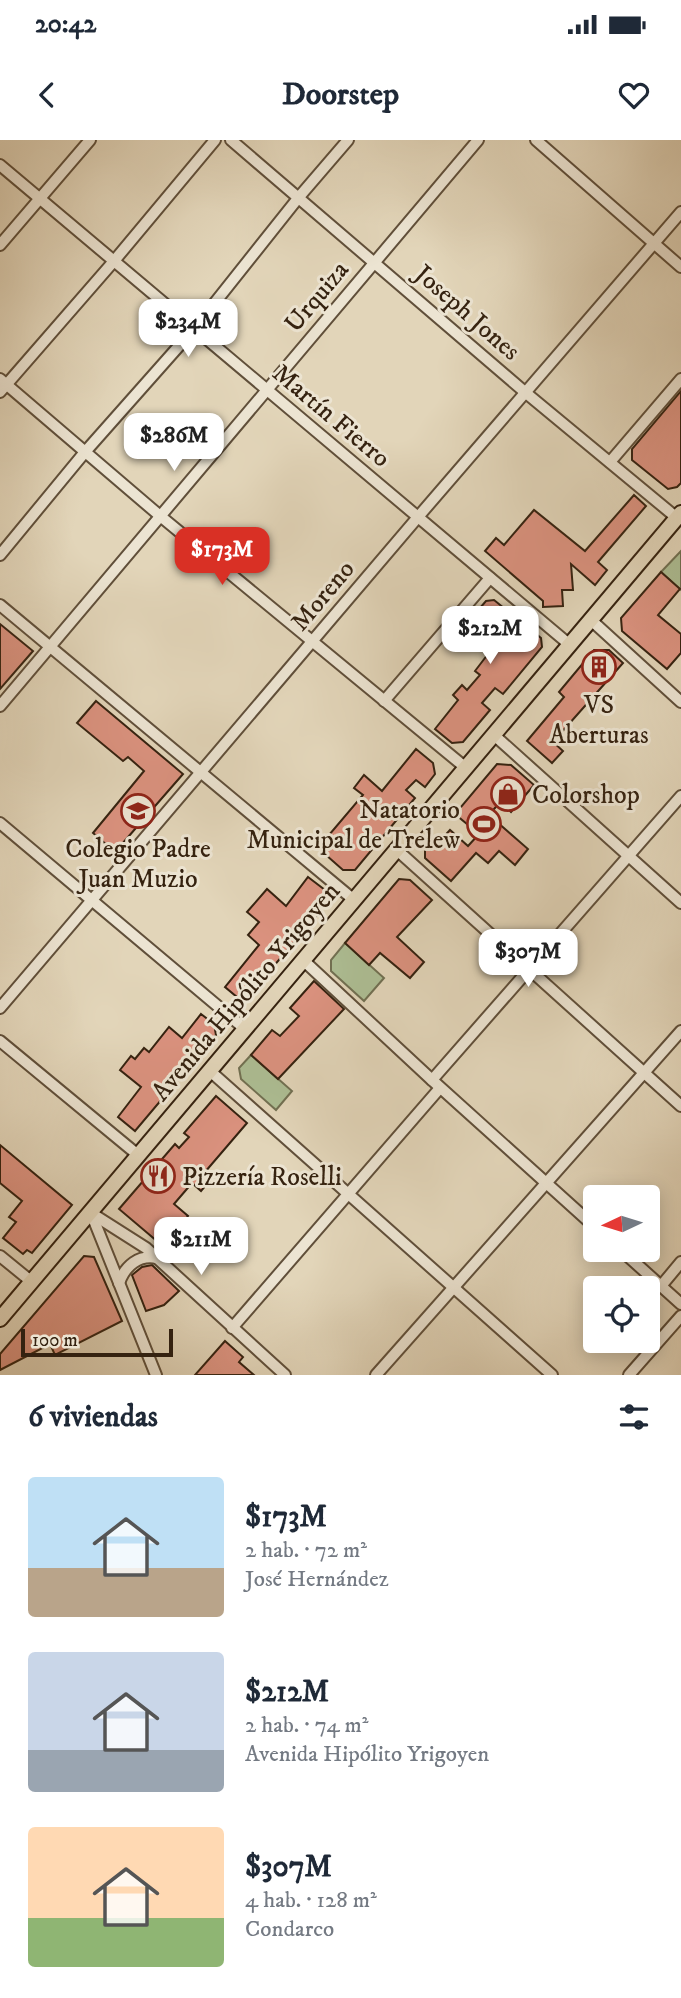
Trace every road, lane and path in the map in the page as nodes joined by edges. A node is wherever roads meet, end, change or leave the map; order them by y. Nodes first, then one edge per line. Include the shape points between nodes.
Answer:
1 (90, 140) edge
2 (215, 140) edge
3 (231, 140) edge
4 (348, 140) edge
5 (478, 140) edge
6 (536, 140) edge
7 (0, 165) edge
8 (299, 197) junction
9 (40, 199) junction
10 (681, 212) edge
11 (653, 244) junction
12 (0, 245) edge
13 (114, 261) junction
14 (374, 261) junction
15 (681, 267) edge
16 (194, 329) junction
17 (681, 379) edge
18 (2, 385) edge
19 (267, 390) junction
20 (526, 393) junction
21 (85, 452) junction
22 (610, 462) junction
23 (159, 515) junction
24 (679, 515) edge
25 (418, 517) junction
26 (0, 555) edge
27 (490, 578) junction
28 (0, 606) edge
29 (591, 620) junction
30 (313, 642) junction
31 (570, 645) junction
32 (49, 647) junction
33 (384, 701) junction
34 (681, 702) edge
35 (0, 706) edge
36 (494, 734) junction
37 (466, 768) junction
38 (201, 773) junction
39 (681, 796) edge
40 (0, 823) edge
41 (397, 850) junction
42 (629, 856) junction
43 (92, 901) junction
44 (354, 901) junction
45 (681, 903) edge
46 (303, 960) junction
47 (531, 970) junction
48 (0, 1008) edge
49 (245, 1029) junction
50 (681, 1031) edge
51 (0, 1041) edge
52 (210, 1071) junction
53 (644, 1072) junction
54 (436, 1084) junction
55 (681, 1106) edge
56 (138, 1155) junction
57 (547, 1183) junction
58 (348, 1194) junction
59 (92, 1213) junction
60 (583, 1216) edge
61 (0, 1256) edge
62 (157, 1258) junction
63 (634, 1262) edge
64 (681, 1262) edge
65 (32, 1282) junction
66 (120, 1283) junction
67 (661, 1286) junction
68 (454, 1288) junction
69 (681, 1304) edge
70 (681, 1316) edge
71 (0, 1319) edge
72 (232, 1328) junction
73 (156, 1375) edge
74 (285, 1375) edge
75 (376, 1375) edge
76 (552, 1375) edge
77 (629, 1375) edge

1 - 9 street
2 - 13 street
3 - 8 street, Joseph Jones
4 - 8 street
5 - 14 street, Urquiza
6 - 11 street
7 - 9 street, Martín Fierro
8 - 14 street, Joseph Jones
8 - 16 street
9 - 12 street
9 - 13 street, Martín Fierro
10 - 11 street, Moreno
11 - 15 street
11 - 20 street, Moreno
13 - 16 street, Martín Fierro
13 - 18 street
14 - 19 street, Urquiza
14 - 20 street, Joseph Jones
16 - 19 street, Martín Fierro
16 - 21 street
17 - 22 street
18 - 21 street
19 - 23 street, Urquiza
19 - 25 street, Martín Fierro
20 - 22 street, Joseph Jones
20 - 25 street, Moreno
21 - 23 street
21 - 26 street
22 - 24 street, Joseph Jones
23 - 30 street
23 - 32 street, Urquiza
24 - 29 main road, Avenida Hipólito Yrigoyen
25 - 27 street, Martín Fierro
25 - 30 street, Moreno
27 - 31 street, Martín Fierro
27 - 33 street
28 - 32 street
29 - 31 main road, Avenida Hipólito Yrigoyen
29 - 34 street
30 - 33 street
30 - 38 street, Moreno
31 - 36 main road, Avenida Hipólito Yrigoyen
32 - 35 street, Urquiza
32 - 38 street
33 - 37 street
36 - 37 main road, Avenida Hipólito Yrigoyen
36 - 42 street
37 - 41 main road, Avenida Hipólito Yrigoyen
38 - 43 street, Moreno
38 - 44 street
39 - 42 street
40 - 43 street
41 - 44 main road, Avenida Hipólito Yrigoyen
41 - 47 street
42 - 45 street
42 - 47 street
43 - 48 street, Moreno
43 - 49 street
44 - 46 main road, Avenida Hipólito Yrigoyen
46 - 49 main road, Avenida Hipólito Yrigoyen
46 - 54 street
47 - 53 street
47 - 54 street
49 - 52 main road, Avenida Hipólito Yrigoyen
50 - 53 street
51 - 56 street
52 - 56 main road, Avenida Hipólito Yrigoyen
52 - 58 street
53 - 55 street
53 - 57 street
54 - 57 street
54 - 58 street
56 - 59 main road, Avenida Hipólito Yrigoyen
57 - 60 street
57 - 68 street
58 - 68 street
58 - 72 street
59 - 62 street
59 - 65 main road, Avenida Hipólito Yrigoyen
59 - 66 street
61 - 65 street
62 - 66 street via 140,1258 127,1268
62 - 72 street
63 - 67 street
64 - 67 street
65 - 71 main road, Avenida Hipólito Yrigoyen
66 - 73 street
67 - 69 street
68 - 75 street
68 - 76 street
70 - 77 street
72 - 74 street

